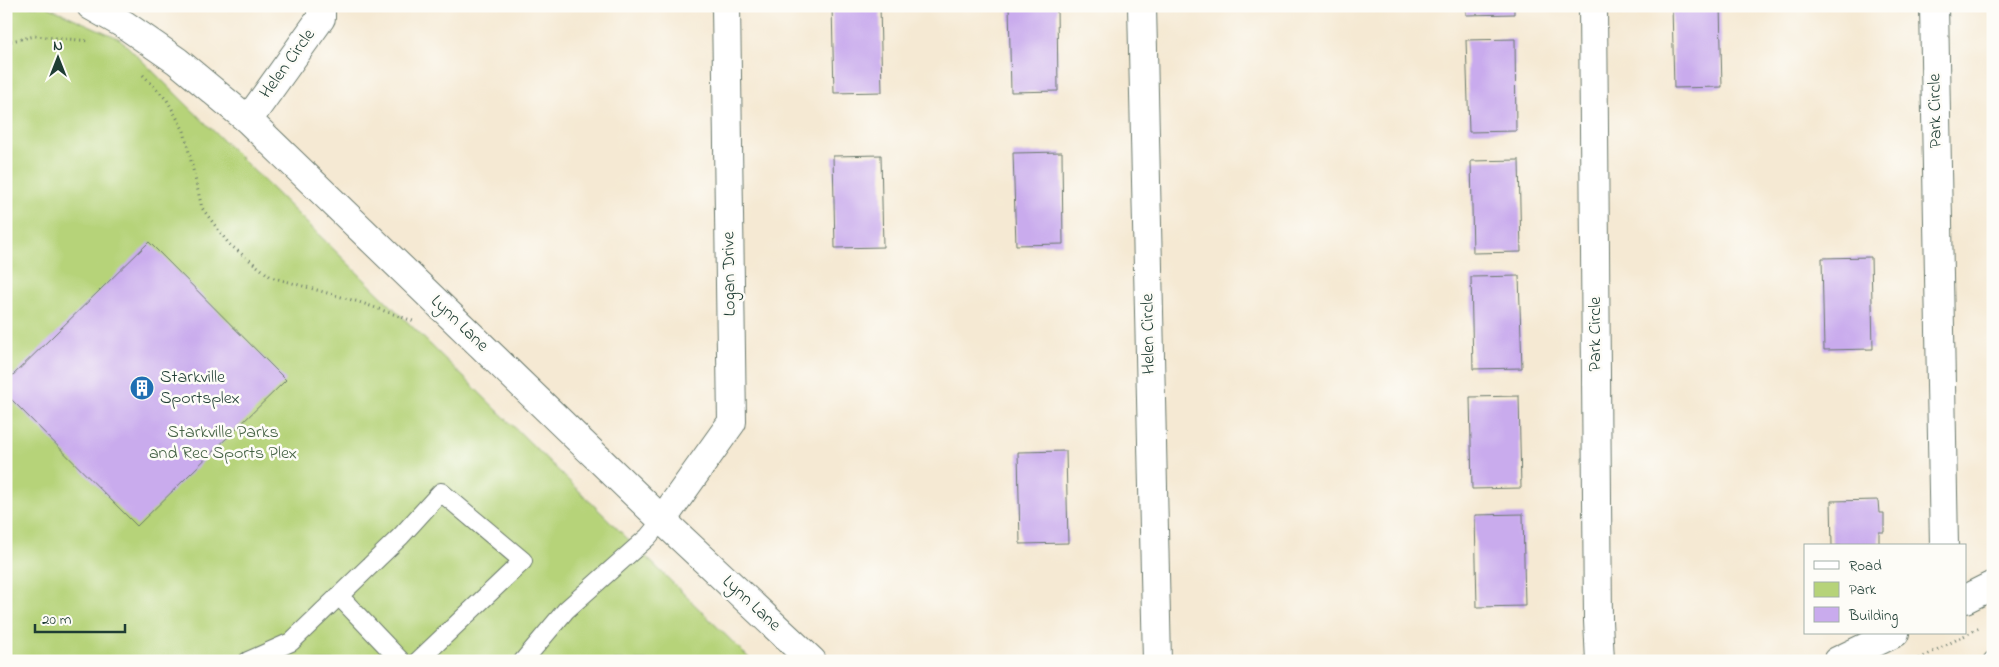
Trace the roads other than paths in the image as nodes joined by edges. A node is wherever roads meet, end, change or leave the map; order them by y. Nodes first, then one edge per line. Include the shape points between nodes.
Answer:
1 (91, 6) edge
2 (321, 6) edge
3 (726, 6) edge
4 (1142, 6) edge
5 (1593, 6) edge
6 (1934, 6) edge
7 (248, 120) junction
8 (662, 520) junction
9 (1944, 544) edge
10 (1993, 585) edge
11 (339, 596) junction
12 (1966, 598) edge
13 (1893, 634) edge
14 (248, 661) edge
15 (401, 661) edge
16 (418, 661) edge
17 (523, 661) edge
18 (812, 661) edge
19 (1157, 661) edge
20 (1600, 661) edge
21 (1836, 661) edge

1 - 7 street, Lynn Lane via 177,61
2 - 7 street, Helen Circle via 321,18
3 - 8 street, Logan Drive via 732,422
4 - 19 street, Helen Circle
5 - 20 street, Park Circle
6 - 9 street, Park Circle
7 - 8 street, Lynn Lane
8 - 17 lane via 648,537 566,610
8 - 18 street, Lynn Lane
10 - 12 street
11 - 14 lane via 291,642
11 - 15 lane
11 - 16 lane via 441,492 524,561
13 - 21 street

